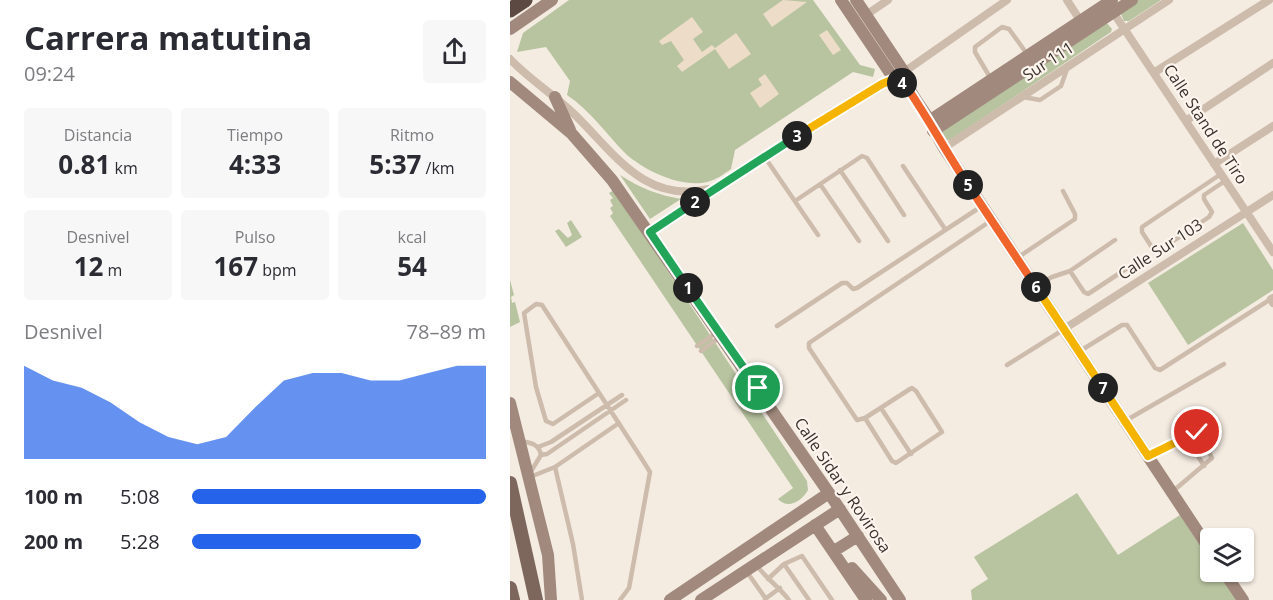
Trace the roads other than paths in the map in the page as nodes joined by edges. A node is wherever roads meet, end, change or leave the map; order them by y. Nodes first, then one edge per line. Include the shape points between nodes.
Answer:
1 (525, 0) edge
2 (552, 0) edge
3 (841, 0) edge
4 (856, 0) edge
5 (888, 0) edge
6 (1007, 0) edge
7 (1067, 0) edge
8 (1132, 0) edge
9 (1169, 0) edge
10 (1269, 0) edge
11 (1113, 6) edge
12 (510, 10) edge
13 (866, 15) junction
14 (1084, 25) junction
15 (510, 28) edge
16 (1126, 29) junction
17 (1029, 56) junction
18 (510, 59) edge
19 (1273, 63) edge
20 (1068, 66) junction
21 (1155, 72) junction
22 (899, 76) junction
23 (992, 80) junction
24 (510, 82) edge
25 (555, 97) junction
26 (1021, 97) junction
27 (1187, 120) junction
28 (931, 126) junction
29 (1273, 126) edge
30 (572, 134) junction
31 (944, 148) junction
32 (764, 156) junction
33 (1214, 164) junction
34 (903, 166) dead end
35 (840, 170) junction
36 (1223, 177) junction
37 (820, 184) junction
38 (716, 188) junction
39 (1063, 190) dead end
40 (1273, 195) edge
41 (795, 201) junction
42 (982, 206) junction
43 (1246, 212) junction
44 (904, 215) dead end
45 (992, 220) junction
46 (945, 229) junction
47 (650, 232) junction
48 (819, 235) dead end
49 (1115, 240) dead end
50 (859, 241) dead end
51 (888, 241) dead end
52 (1273, 252) edge
53 (1017, 258) junction
54 (1132, 266) dead end
55 (1070, 271) junction
56 (1035, 286) junction
57 (1272, 300) edge
58 (777, 326) dead end
59 (1064, 329) junction
60 (720, 334) junction
61 (699, 348) dead end
62 (1079, 351) junction
63 (1224, 364) dead end
64 (1007, 365) dead end
65 (599, 393) junction
66 (622, 394) dead end
67 (626, 400) dead end
68 (510, 403) edge
69 (607, 405) junction
70 (881, 408) junction
71 (611, 411) junction
72 (865, 418) junction
73 (1125, 422) junction
74 (618, 423) junction
75 (1184, 437) junction
76 (519, 440) junction
77 (538, 447) junction
78 (911, 454) junction
79 (541, 455) junction
80 (1148, 456) junction
81 (1204, 466) junction
82 (555, 467) junction
83 (528, 478) junction
84 (510, 483) edge
85 (1172, 492) junction
86 (830, 493) junction
87 (840, 509) junction
88 (815, 525) junction
89 (1200, 535) edge
90 (858, 536) junction
91 (837, 555) junction
92 (875, 562) junction
93 (784, 564) junction
94 (750, 567) junction
95 (768, 579) junction
96 (1231, 582) edge
97 (510, 588) edge
98 (780, 588) junction
99 (765, 599) edge
100 (513, 600) edge
101 (536, 600) edge
102 (551, 600) edge
103 (582, 600) edge
104 (620, 600) edge
105 (670, 600) edge
106 (701, 600) edge
107 (789, 600) edge
108 (809, 600) edge
109 (832, 600) edge
110 (866, 600) edge
111 (881, 600) edge
112 (892, 600) edge
113 (900, 600) edge
114 (1243, 600) edge

1 - 12 highway
2 - 15 street
3 - 22 street
4 - 13 street
5 - 13 street
6 - 22 street
7 - 14 street
8 - 11 street
9 - 16 street, Sur 111
10 - 21 street
11 - 14 street
11 - 16 street, Calle Stand de Tiro
13 - 22 street
14 - 17 street
14 - 28 street
16 - 20 street, Sur 111
16 - 21 street, Calle Stand de Tiro
17 - 23 street
17 - 23 lane via 1009,28 1002,27 975,47
18 - 25 street
19 - 27 street
20 - 26 street, Sur 111
20 - 26 lane via 1060,88 1040,100
21 - 27 street, Calle Stand de Tiro
22 - 28 street
22 - 32 street
23 - 28 street
24 - 30 street, Calle Sidar y Rovirosa
25 - 30 street
25 - 38 street via 630,172 652,184 683,191
26 - 31 street, Sur 111
27 - 33 street, Calle Stand de Tiro
28 - 31 street
29 - 33 street
30 - 47 street, Calle Sidar y Rovirosa
31 - 42 street
32 - 38 street
32 - 41 lane
33 - 36 street, Calle Stand de Tiro
34 - 46 lane
35 - 37 lane
35 - 44 lane via 865,157
35 - 51 lane
36 - 36 lane via 1142,227 1153,249 1160,250 1209,217 1212,212 1204,195
36 - 43 street, Calle Stand de Tiro
37 - 41 lane
37 - 50 lane
38 - 47 street
39 - 53 lane via 1075,219
40 - 43 street, Calle Sur 103
41 - 48 lane
42 - 45 street
42 - 46 lane
43 - 52 street, Calle Stand de Tiro
43 - 59 street, Calle Sur 103
45 - 53 street
45 - 72 lane via 808,343 856,418
46 - 58 lane via 857,288 842,284
47 - 60 street, Calle Sidar y Rovirosa
49 - 55 lane
53 - 56 street
54 - 55 lane via 1088,294
55 - 56 lane
56 - 59 street
57 - 62 lane via 1160,370 1126,325
59 - 62 street
59 - 64 lane
60 - 61 lane
60 - 86 street, Calle Sidar y Rovirosa
62 - 73 street
63 - 73 lane
65 - 65 lane via 553,424 546,421 536,387 524,313 542,304
65 - 69 lane
66 - 69 lane
67 - 71 lane
68 - 76 street
69 - 71 lane
69 - 77 lane
70 - 72 lane
70 - 78 lane
70 - 78 lane via 912,388 923,400 942,432
71 - 74 lane
71 - 79 lane
72 - 78 lane via 894,463
73 - 80 street
74 - 82 lane
74 - 104 lane via 650,472 629,588
75 - 80 lane
75 - 81 lane
75 - 81 lane via 1199,433 1212,458
76 - 77 lane
76 - 83 street
77 - 79 lane
79 - 83 lane
80 - 85 street
81 - 85 lane
82 - 83 lane
82 - 103 lane
83 - 102 street via 548,555
84 - 101 main road
85 - 89 street
86 - 87 street, Calle Sidar y Rovirosa
86 - 105 street
87 - 88 street
87 - 90 street, Calle Sidar y Rovirosa
88 - 91 street
88 - 94 street
90 - 91 street
90 - 92 street, Calle Sidar y Rovirosa
91 - 110 street
91 - 111 street
92 - 112 street
92 - 113 street, Calle Sidar y Rovirosa
93 - 95 lane
93 - 108 lane
93 - 109 lane via 802,556
94 - 95 lane
94 - 99 lane
94 - 106 street
95 - 98 lane
96 - 114 street
97 - 100 main road
98 - 99 lane
98 - 107 lane

